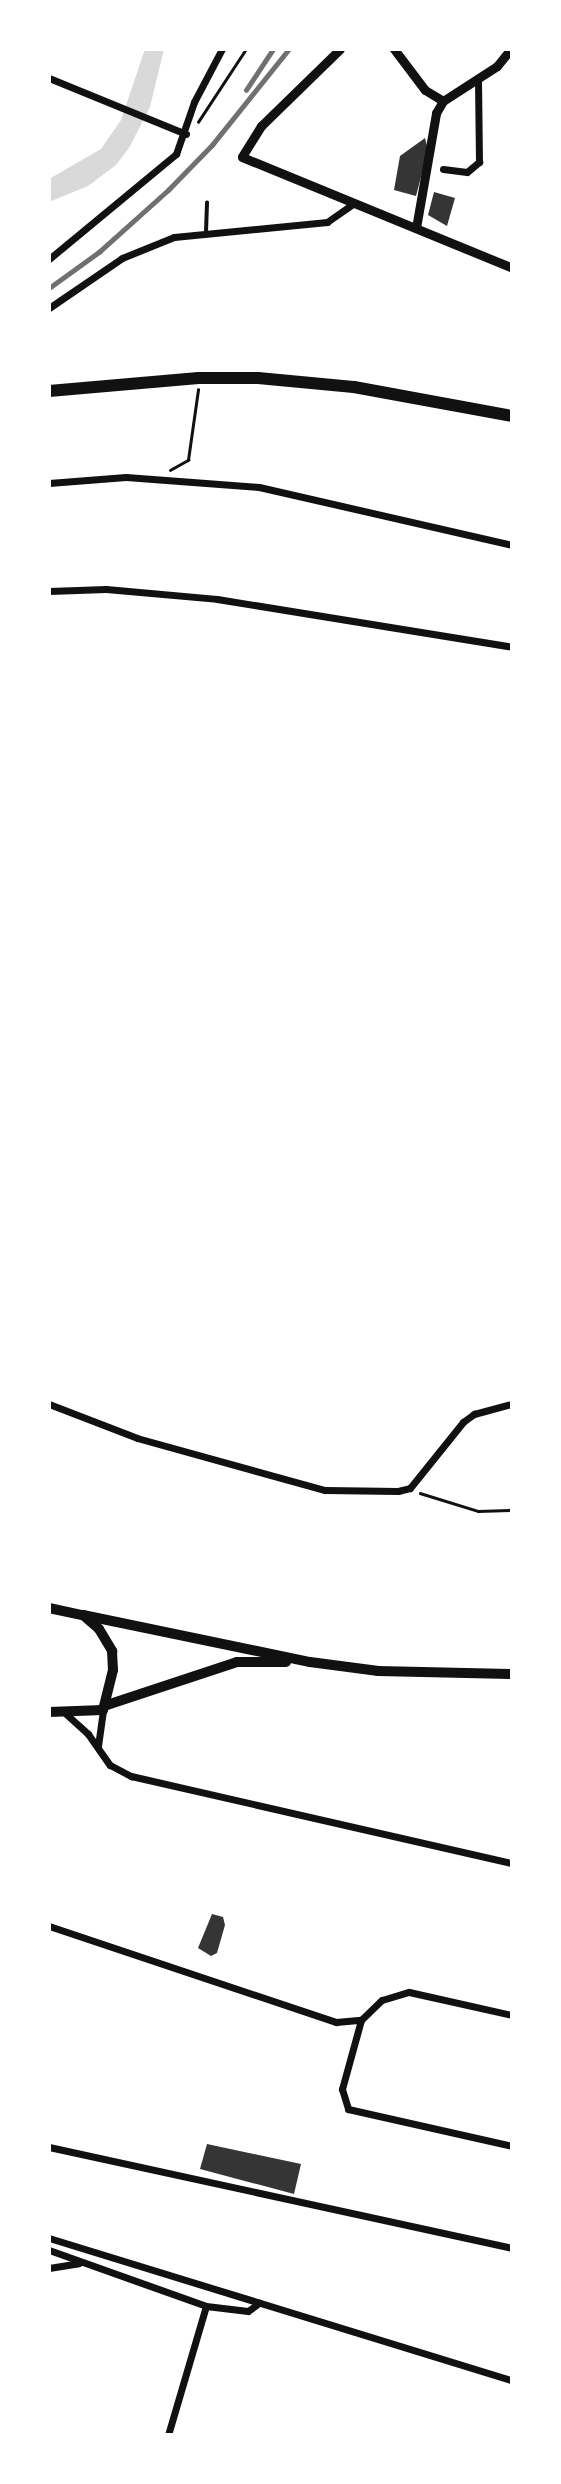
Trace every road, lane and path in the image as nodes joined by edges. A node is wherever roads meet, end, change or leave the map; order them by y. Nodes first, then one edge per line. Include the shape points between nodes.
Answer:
1 (222, 49) edge
2 (246, 49) edge
3 (340, 49) edge
4 (394, 49) edge
5 (511, 51) edge
6 (49, 78) edge
7 (478, 79) junction
8 (443, 101) junction
9 (214, 104) dead end
10 (186, 134) junction
11 (443, 169) dead end
12 (207, 203) dead end
13 (354, 203) junction
14 (416, 228) junction
15 (206, 234) junction
16 (49, 260) edge
17 (512, 268) edge
18 (49, 309) edge
19 (198, 390) dead end
20 (49, 391) edge
21 (512, 416) edge
22 (171, 466) dead end
23 (49, 483) edge
24 (512, 545) edge
25 (49, 591) edge
26 (512, 647) edge
27 (49, 1404) edge
28 (512, 1404) edge
29 (410, 1488) junction
30 (512, 1510) edge
31 (49, 1608) edge
32 (83, 1615) junction
33 (310, 1662) junction
34 (512, 1674) edge
35 (105, 1707) junction
36 (49, 1712) edge
37 (66, 1714) junction
38 (99, 1747) junction
39 (512, 1863) edge
40 (49, 1926) edge
41 (512, 2015) edge
42 (361, 2020) junction
43 (512, 2146) edge
44 (49, 2147) edge
45 (49, 2238) edge
46 (512, 2248) edge
47 (49, 2250) edge
48 (79, 2263) junction
49 (49, 2268) edge
50 (259, 2303) junction
51 (206, 2306) junction
52 (512, 2380) edge
53 (168, 2435) edge

1 - 10 street via 194,102
2 - 9 path
3 - 13 street via 261,125 243,157
4 - 8 street via 425,90
5 - 7 street
6 - 10 street
7 - 8 street
7 - 11 street via 479,162 467,172
8 - 14 street via 433,128 430,167
10 - 16 street via 166,165
12 - 15 lane
13 - 14 street
13 - 15 street via 327,222
14 - 17 street
15 - 18 street via 174,237 122,258
19 - 22 path via 188,460
20 - 21 main road via 198,377 258,378 366,388
23 - 24 street via 126,477 259,487
25 - 26 street via 106,589 217,598
27 - 29 street via 137,1438 325,1490
28 - 29 street via 474,1414 463,1422
29 - 30 path via 434,1500 478,1511
31 - 32 main road
32 - 33 main road
32 - 35 main road via 99,1629 112,1651
33 - 34 main road via 378,1671
33 - 35 main road via 237,1662
35 - 37 main road
35 - 38 street
36 - 37 main road
37 - 38 street
38 - 39 street via 110,1765 131,1776
40 - 42 street via 336,2022
41 - 42 street via 409,1992 383,2000
42 - 43 street via 342,2089 348,2109
44 - 46 street
45 - 50 street
47 - 48 street
48 - 49 street
48 - 51 street
50 - 51 street via 248,2311
50 - 52 street
51 - 53 street

